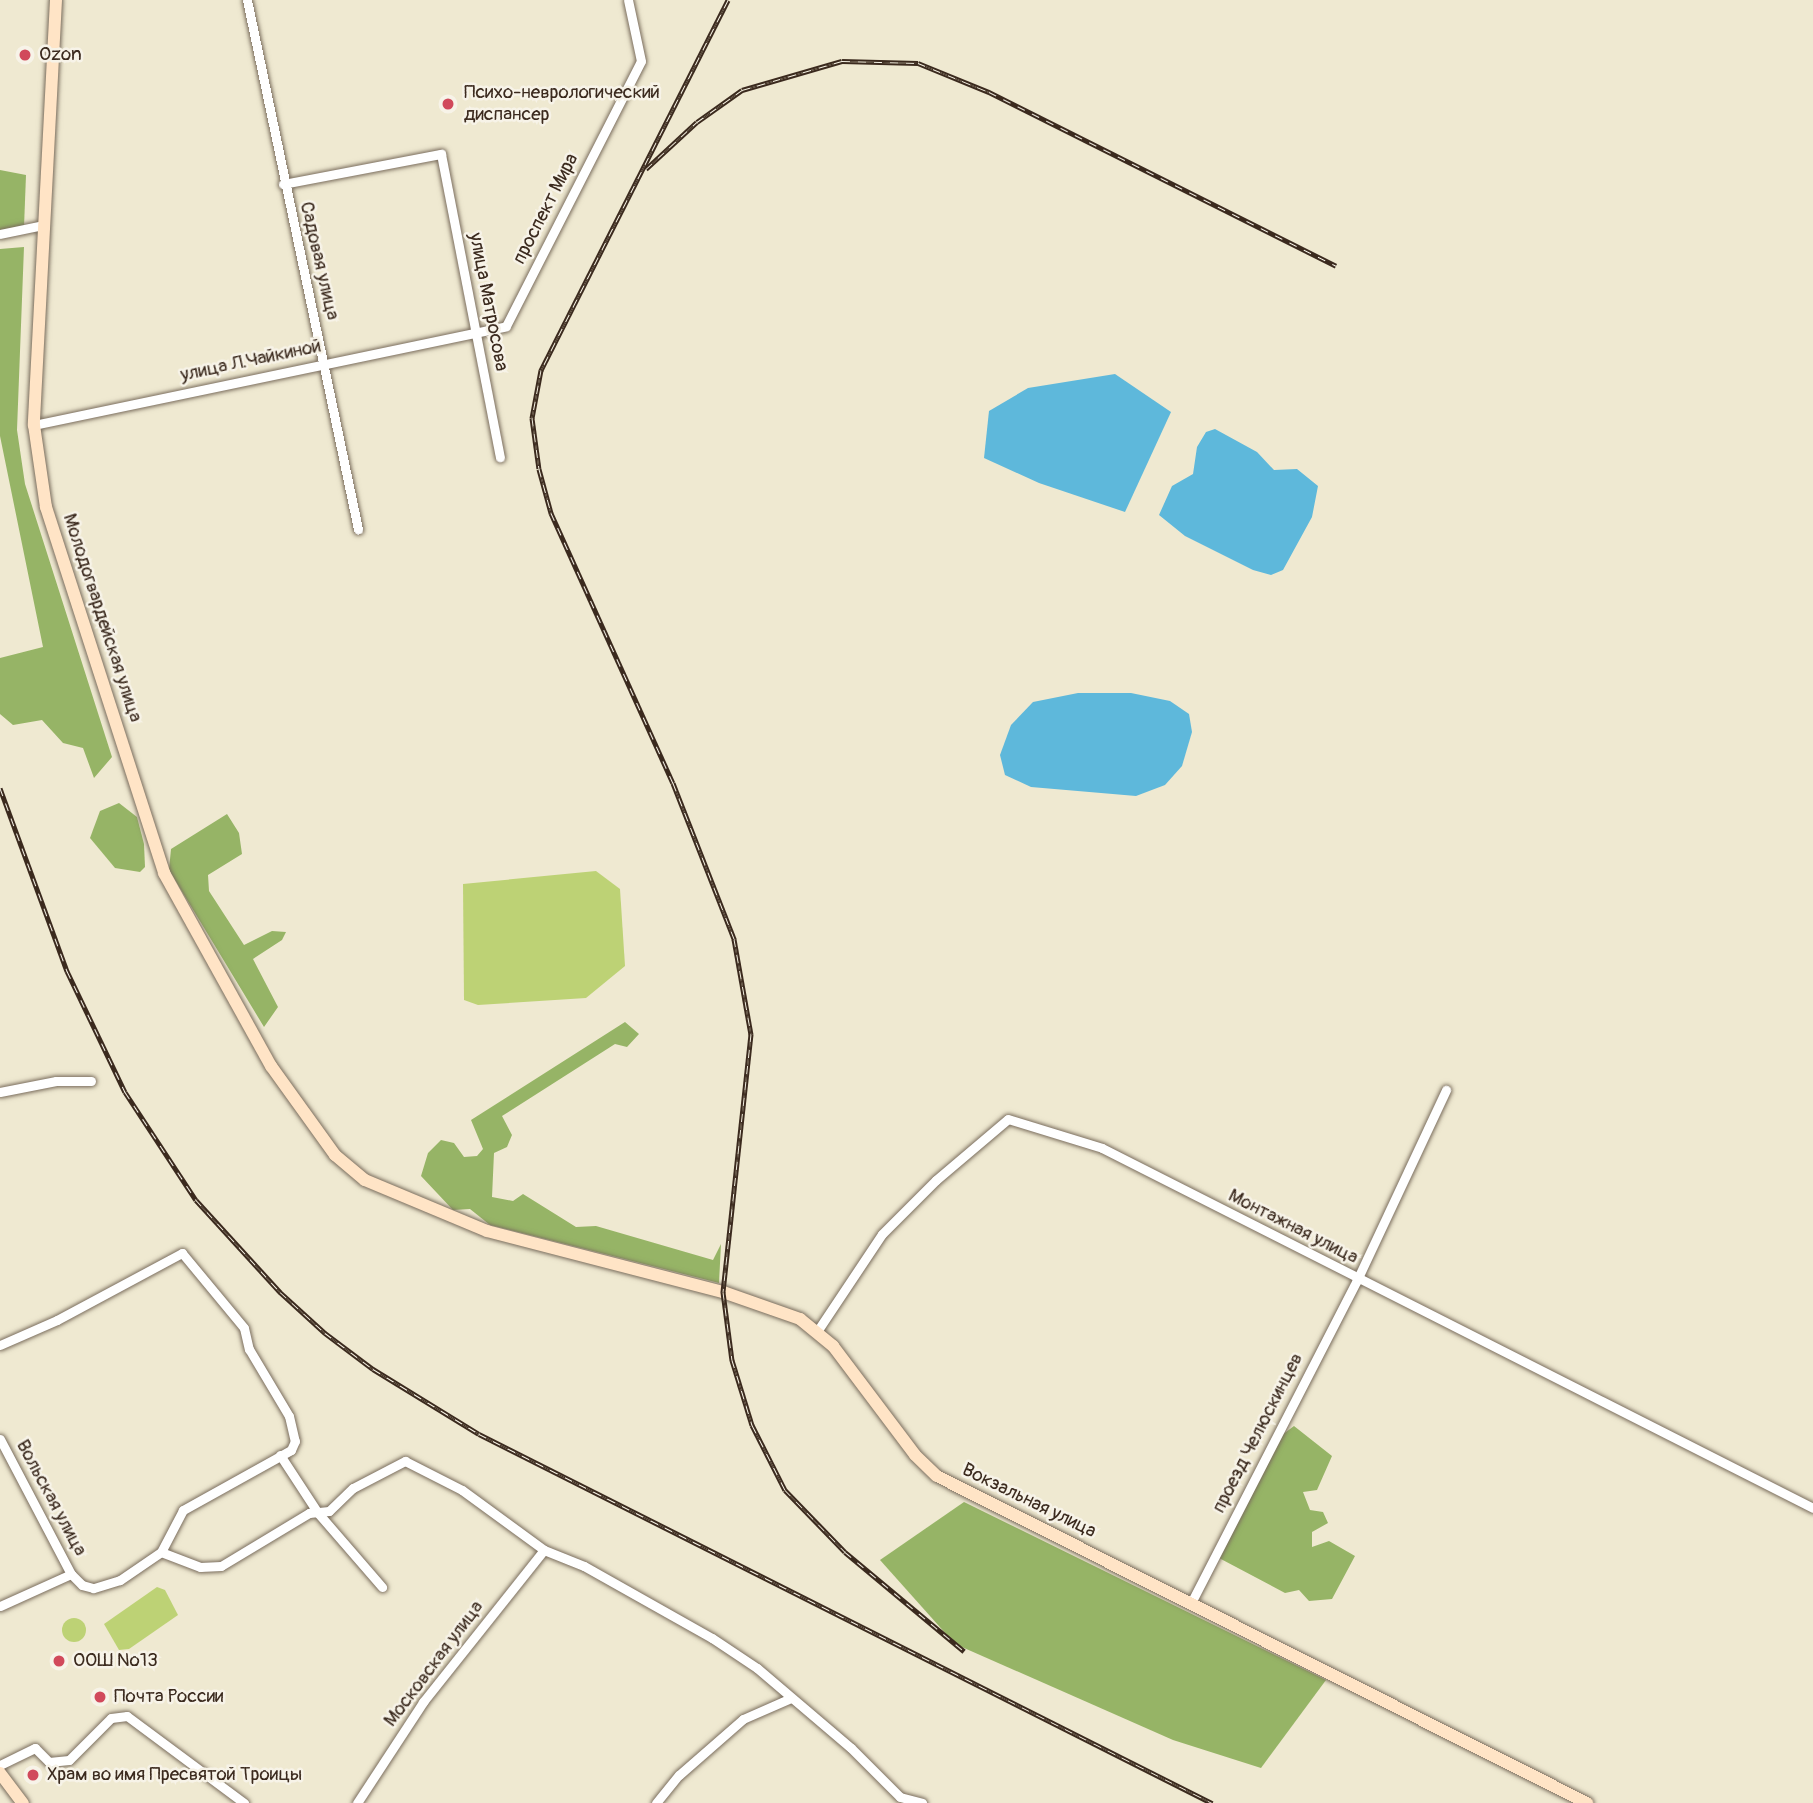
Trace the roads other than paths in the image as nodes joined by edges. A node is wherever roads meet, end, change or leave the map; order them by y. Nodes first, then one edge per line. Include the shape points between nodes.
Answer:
1 (57, 0) edge
2 (247, 0) edge
3 (628, 0) edge
4 (283, 184) junction
5 (43, 225) junction
6 (0, 234) edge
7 (477, 335) junction
8 (325, 363) junction
9 (34, 425) junction
10 (500, 457) dead end
11 (358, 529) dead end
12 (92, 1081) dead end
13 (1446, 1090) dead end
14 (0, 1092) edge
15 (365, 1180) joint
16 (1357, 1280) junction
17 (818, 1330) junction
18 (0, 1345) edge
19 (0, 1438) edge
20 (280, 1455) junction
21 (1813, 1508) edge
22 (318, 1513) junction
23 (544, 1550) junction
24 (161, 1552) junction
25 (71, 1574) junction
26 (382, 1587) dead end
27 (1191, 1603) junction
28 (0, 1606) edge
29 (791, 1698) junction
30 (0, 1765) edge
31 (0, 1773) edge
32 (898, 1800) edge
33 (23, 1803) edge
34 (244, 1803) edge
35 (357, 1803) edge
36 (656, 1803) edge
37 (922, 1803) edge
38 (1587, 1803) edge

1 - 5 street, Молодогвардейская улица
2 - 4 street, Садовая улица
3 - 7 street, проспект Мира via 641,61 506,326
4 - 7 street, улица Матросова via 441,154
4 - 8 street, Садовая улица
5 - 6 street
5 - 9 street, Молодогвардейская улица
7 - 8 street, улица Л.Чайкиной
7 - 10 street, улица Матросова
8 - 9 street, улица Л.Чайкиной
8 - 11 street, Садовая улица
9 - 15 street, Молодогвардейская улица via 46,507 164,873 296,1104 335,1154
12 - 14 street via 45,1082
13 - 16 street, проезд Челюскинцев
15 - 17 street, Вокзальная улица via 487,1231 723,1292 771,1307
16 - 17 street, Монтажная улица via 1102,1148 1008,1119 882,1234
16 - 21 street, Монтажная улица
16 - 27 street, проезд Челюскинцев
17 - 27 street, Вокзальная улица via 915,1455 937,1476
18 - 20 street via 182,1253 244,1328 249,1349 289,1416 294,1446
19 - 25 street, Вольская улица
20 - 22 street
20 - 24 street via 183,1510
22 - 23 street via 329,1511 352,1488 405,1461 462,1490
22 - 24 street via 212,1569
22 - 26 street
23 - 29 street via 584,1566 712,1638
23 - 35 street, Московская улица via 423,1702
24 - 25 street via 104,1587 82,1585
25 - 28 street
27 - 38 street, Вокзальная улица
29 - 32 street
29 - 36 street via 743,1719 679,1775
30 - 34 street via 35,1748 50,1762 69,1760 111,1718 127,1716
31 - 33 street
32 - 37 street

